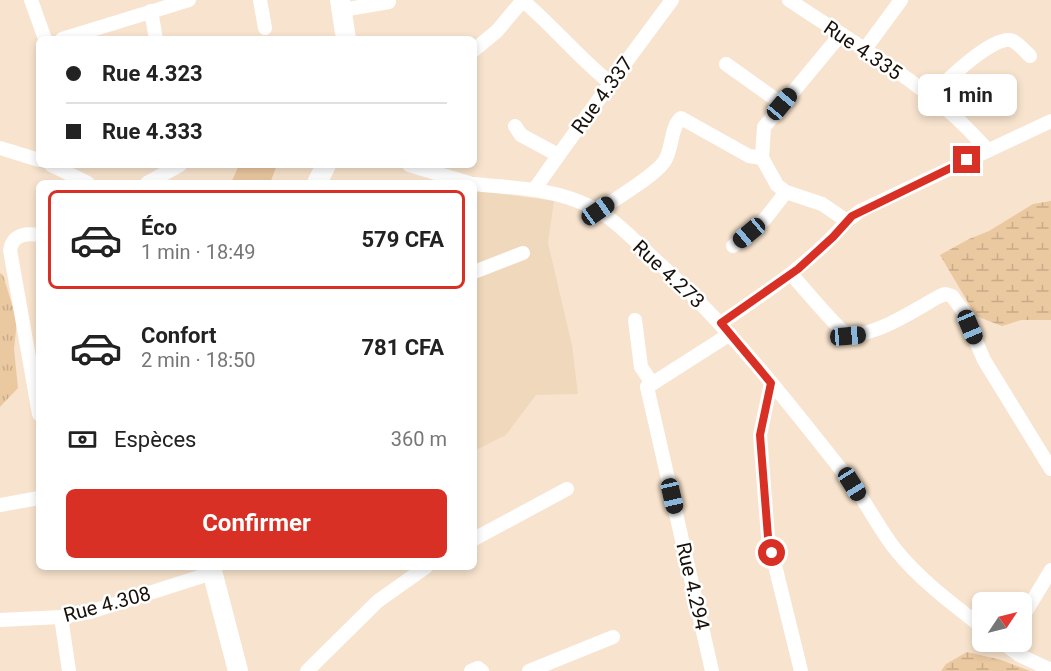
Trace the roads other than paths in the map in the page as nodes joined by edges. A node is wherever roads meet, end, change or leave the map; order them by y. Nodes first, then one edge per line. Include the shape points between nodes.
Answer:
1 (31, 0) edge
2 (189, 0) edge
3 (260, 0) edge
4 (522, 0) edge
5 (672, 0) edge
6 (789, 0) edge
7 (901, 0) edge
8 (389, 2) dead end
9 (341, 5) edge
10 (151, 11) junction
11 (265, 28) dead end
12 (841, 34) junction
13 (44, 36) edge
14 (72, 36) edge
15 (155, 36) edge
16 (346, 36) edge
17 (477, 48) edge
18 (865, 49) junction
19 (1030, 56) dead end
20 (726, 64) dead end
21 (609, 82) junction
22 (930, 97) junction
23 (782, 104) junction
24 (1051, 122) edge
25 (514, 126) dead end
26 (0, 148) edge
27 (988, 150) junction
28 (558, 155) junction
29 (762, 158) junction
30 (36, 159) edge
31 (60, 168) edge
32 (174, 168) edge
33 (418, 168) edge
34 (82, 180) edge
35 (152, 180) edge
36 (459, 180) edge
37 (477, 184) edge
38 (534, 190) junction
39 (786, 192) junction
40 (598, 211) junction
41 (847, 221) junction
42 (36, 235) edge
43 (733, 246) dead end
44 (523, 253) dead end
45 (477, 271) edge
46 (791, 274) junction
47 (635, 320) dead end
48 (725, 328) junction
49 (652, 383) junction
50 (771, 383) junction
51 (36, 397) edge
52 (1051, 469) edge
53 (567, 489) dead end
54 (36, 499) edge
55 (0, 505) edge
56 (477, 536) edge
57 (211, 570) edge
58 (422, 570) edge
59 (1051, 570) edge
60 (1032, 601) edge
61 (60, 617) junction
62 (972, 619) edge
63 (0, 620) edge
64 (613, 637) dead end
65 (1016, 652) edge
66 (1051, 670) edge
67 (69, 671) edge
68 (238, 671) edge
69 (307, 671) edge
70 (471, 671) edge
71 (482, 671) edge
72 (529, 671) edge
73 (712, 671) edge
74 (801, 671) edge

1 - 13 street
2 - 10 street
3 - 11 street
4 - 17 street via 497,31
4 - 21 street
5 - 21 street, Rue 4.337
6 - 12 street, Rue 4.335
7 - 18 street
8 - 9 street
9 - 16 highway
10 - 14 street
10 - 15 street
12 - 18 street, Rue 4.335
12 - 23 street
18 - 22 street, Rue 4.335
19 - 22 street via 1012,40 1002,40 954,73
20 - 23 street
21 - 28 street, Rue 4.337
22 - 27 street, Rue 4.335
23 - 29 street via 764,127
24 - 27 street
25 - 28 street via 521,135
26 - 30 street
27 - 41 street via 860,211
28 - 38 street, Rue 4.337
29 - 39 street
29 - 40 street via 749,156 681,118 666,159 658,169
31 - 34 street
32 - 35 street
33 - 36 street
37 - 38 street, Rue 4.273
38 - 40 street, Rue 4.273 via 572,198
39 - 41 street via 822,204
39 - 43 street via 765,219
40 - 48 street, Rue 4.273
41 - 46 street
42 - 51 street via 15,238 10,250
44 - 45 street
46 - 48 street
46 - 52 street via 848,336 879,329 938,297 952,296 963,311 984,360
47 - 49 street via 641,367
48 - 49 street
48 - 50 street, Rue 4.273
49 - 73 street, Rue 4.294 via 647,387
50 - 62 street, Rue 4.273 via 852,484 894,548 934,590
50 - 74 street via 760,435 768,537
53 - 56 street
54 - 55 street
57 - 61 street, Rue 4.308 via 108,607
57 - 68 highway
58 - 69 street via 378,601
59 - 60 street
61 - 63 street, Rue 4.308
61 - 67 street
64 - 72 street
65 - 66 street
70 - 71 street

